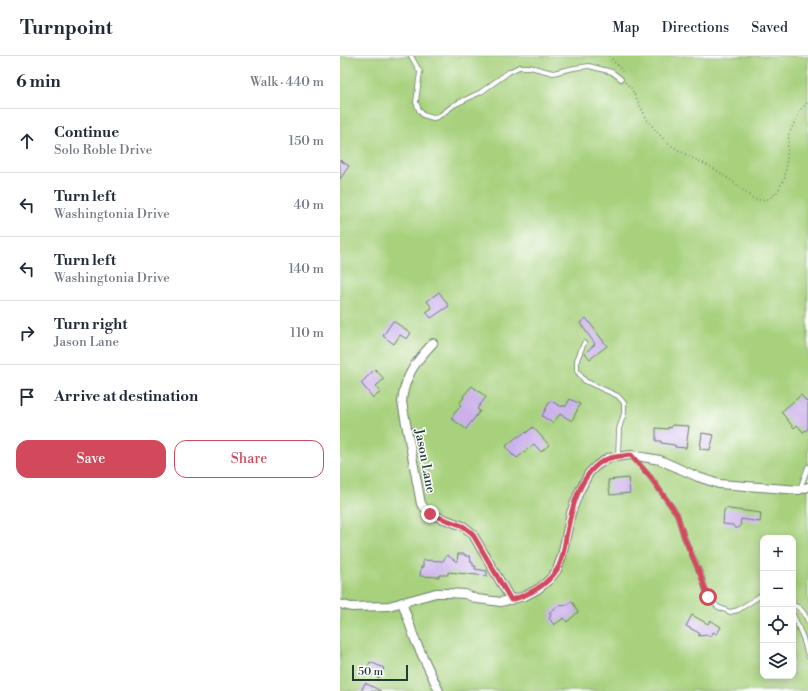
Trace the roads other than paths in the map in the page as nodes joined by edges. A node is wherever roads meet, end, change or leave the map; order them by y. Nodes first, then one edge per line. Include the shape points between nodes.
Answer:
1 (411, 56) edge
2 (621, 79) road end
3 (433, 343) dead end
4 (584, 343) dead end
5 (631, 455) junction
6 (618, 457) junction
7 (808, 467) edge
8 (808, 487) edge
9 (799, 490) junction
10 (760, 596) edge
11 (511, 600) junction
12 (402, 602) junction
13 (340, 604) edge
14 (796, 606) edge
15 (796, 621) edge
16 (808, 621) edge
17 (808, 656) edge
18 (439, 691) edge

1 - 2 lane via 420,72 416,102 424,115 433,118 481,92 519,67 553,73 589,66 612,72
3 - 11 street, Jason Lane via 420,356 413,368 403,389 402,402 421,504 430,514 463,526 472,533
4 - 6 lane via 577,360 577,371 585,381 618,396 624,403 619,429
5 - 6 street
5 - 9 street via 660,460 719,484
5 - 10 lane via 677,514 708,597 718,607 730,612 738,610
6 - 11 street via 608,458 589,473 570,512 557,570 538,589
7 - 9 lane
8 - 9 street
11 - 12 street via 501,602 477,599 465,594 436,593
12 - 13 street via 389,606
12 - 18 street via 415,640
14 - 16 lane via 804,611
15 - 17 lane

